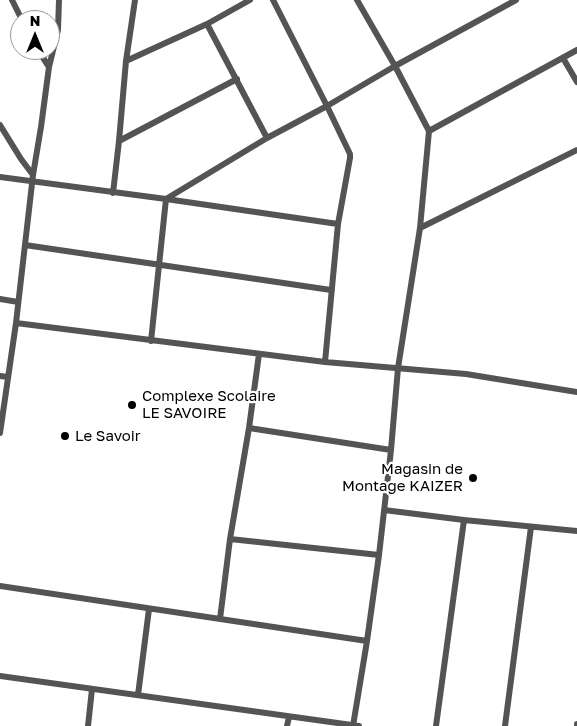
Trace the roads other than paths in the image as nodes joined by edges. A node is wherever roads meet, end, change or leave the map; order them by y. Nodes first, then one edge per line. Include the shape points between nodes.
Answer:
1 (59, 0) edge
2 (135, 0) edge
3 (250, 0) edge
4 (273, 0) edge
5 (358, 0) edge
6 (516, 0) edge
7 (207, 24) junction
8 (577, 50) edge
9 (563, 58) junction
10 (44, 60) edge
11 (126, 61) junction
12 (395, 66) junction
13 (49, 67) junction
14 (237, 79) junction
15 (577, 82) edge
16 (328, 106) junction
17 (0, 125) edge
18 (429, 131) junction
19 (267, 138) junction
20 (119, 141) junction
21 (577, 150) edge
22 (0, 177) edge
23 (32, 178) junction
24 (113, 193) junction
25 (166, 199) junction
26 (338, 224) junction
27 (420, 228) junction
28 (25, 245) junction
29 (159, 265) junction
30 (331, 290) junction
31 (0, 299) edge
32 (18, 302) junction
33 (16, 323) junction
34 (151, 341) junction
35 (259, 354) junction
36 (325, 362) junction
37 (398, 368) junction
38 (0, 376) edge
39 (8, 377) junction
40 (577, 392) edge
41 (249, 428) junction
42 (0, 433) edge
43 (391, 450) junction
44 (384, 510) junction
45 (464, 520) junction
46 (532, 527) junction
47 (577, 532) edge
48 (230, 539) junction
49 (379, 555) junction
50 (0, 586) edge
51 (149, 608) junction
52 (220, 619) junction
53 (367, 641) junction
54 (0, 676) edge
55 (92, 689) junction
56 (138, 695) junction
57 (289, 716) junction
58 (88, 726) edge
59 (287, 726) edge
60 (355, 726) edge
61 (436, 726) edge
62 (506, 726) edge

1 - 13 street via 58,30
2 - 11 street
3 - 7 street
4 - 16 street
5 - 12 street
6 - 12 street
7 - 11 street
7 - 14 street
8 - 9 street
9 - 15 street
9 - 18 street
10 - 13 street
11 - 20 street
12 - 16 street
12 - 18 street
13 - 23 street
14 - 19 street
14 - 20 street
16 - 19 street
16 - 26 street via 350,154
17 - 23 street
18 - 27 street
19 - 25 street
20 - 24 street
21 - 27 street
22 - 23 street
23 - 24 street
23 - 28 street
24 - 25 street
25 - 26 street
25 - 29 street
26 - 30 street
27 - 37 street
28 - 29 street
28 - 32 street
29 - 30 street
29 - 34 street
30 - 36 street
31 - 32 street
32 - 33 street
33 - 34 street
33 - 39 street
34 - 35 street
35 - 36 street
35 - 41 street
36 - 37 street
37 - 40 street via 466,374
37 - 43 street
38 - 39 street
39 - 42 street
41 - 43 street
41 - 48 street
43 - 44 street
44 - 45 street
44 - 49 street
45 - 46 street
45 - 61 street
46 - 47 street
46 - 62 street
48 - 49 street
48 - 52 street
49 - 53 street
50 - 51 street
51 - 52 street
51 - 56 street
52 - 53 street
53 - 60 street
54 - 55 street
55 - 56 street
55 - 58 street
56 - 57 street
57 - 59 street
57 - 60 street

